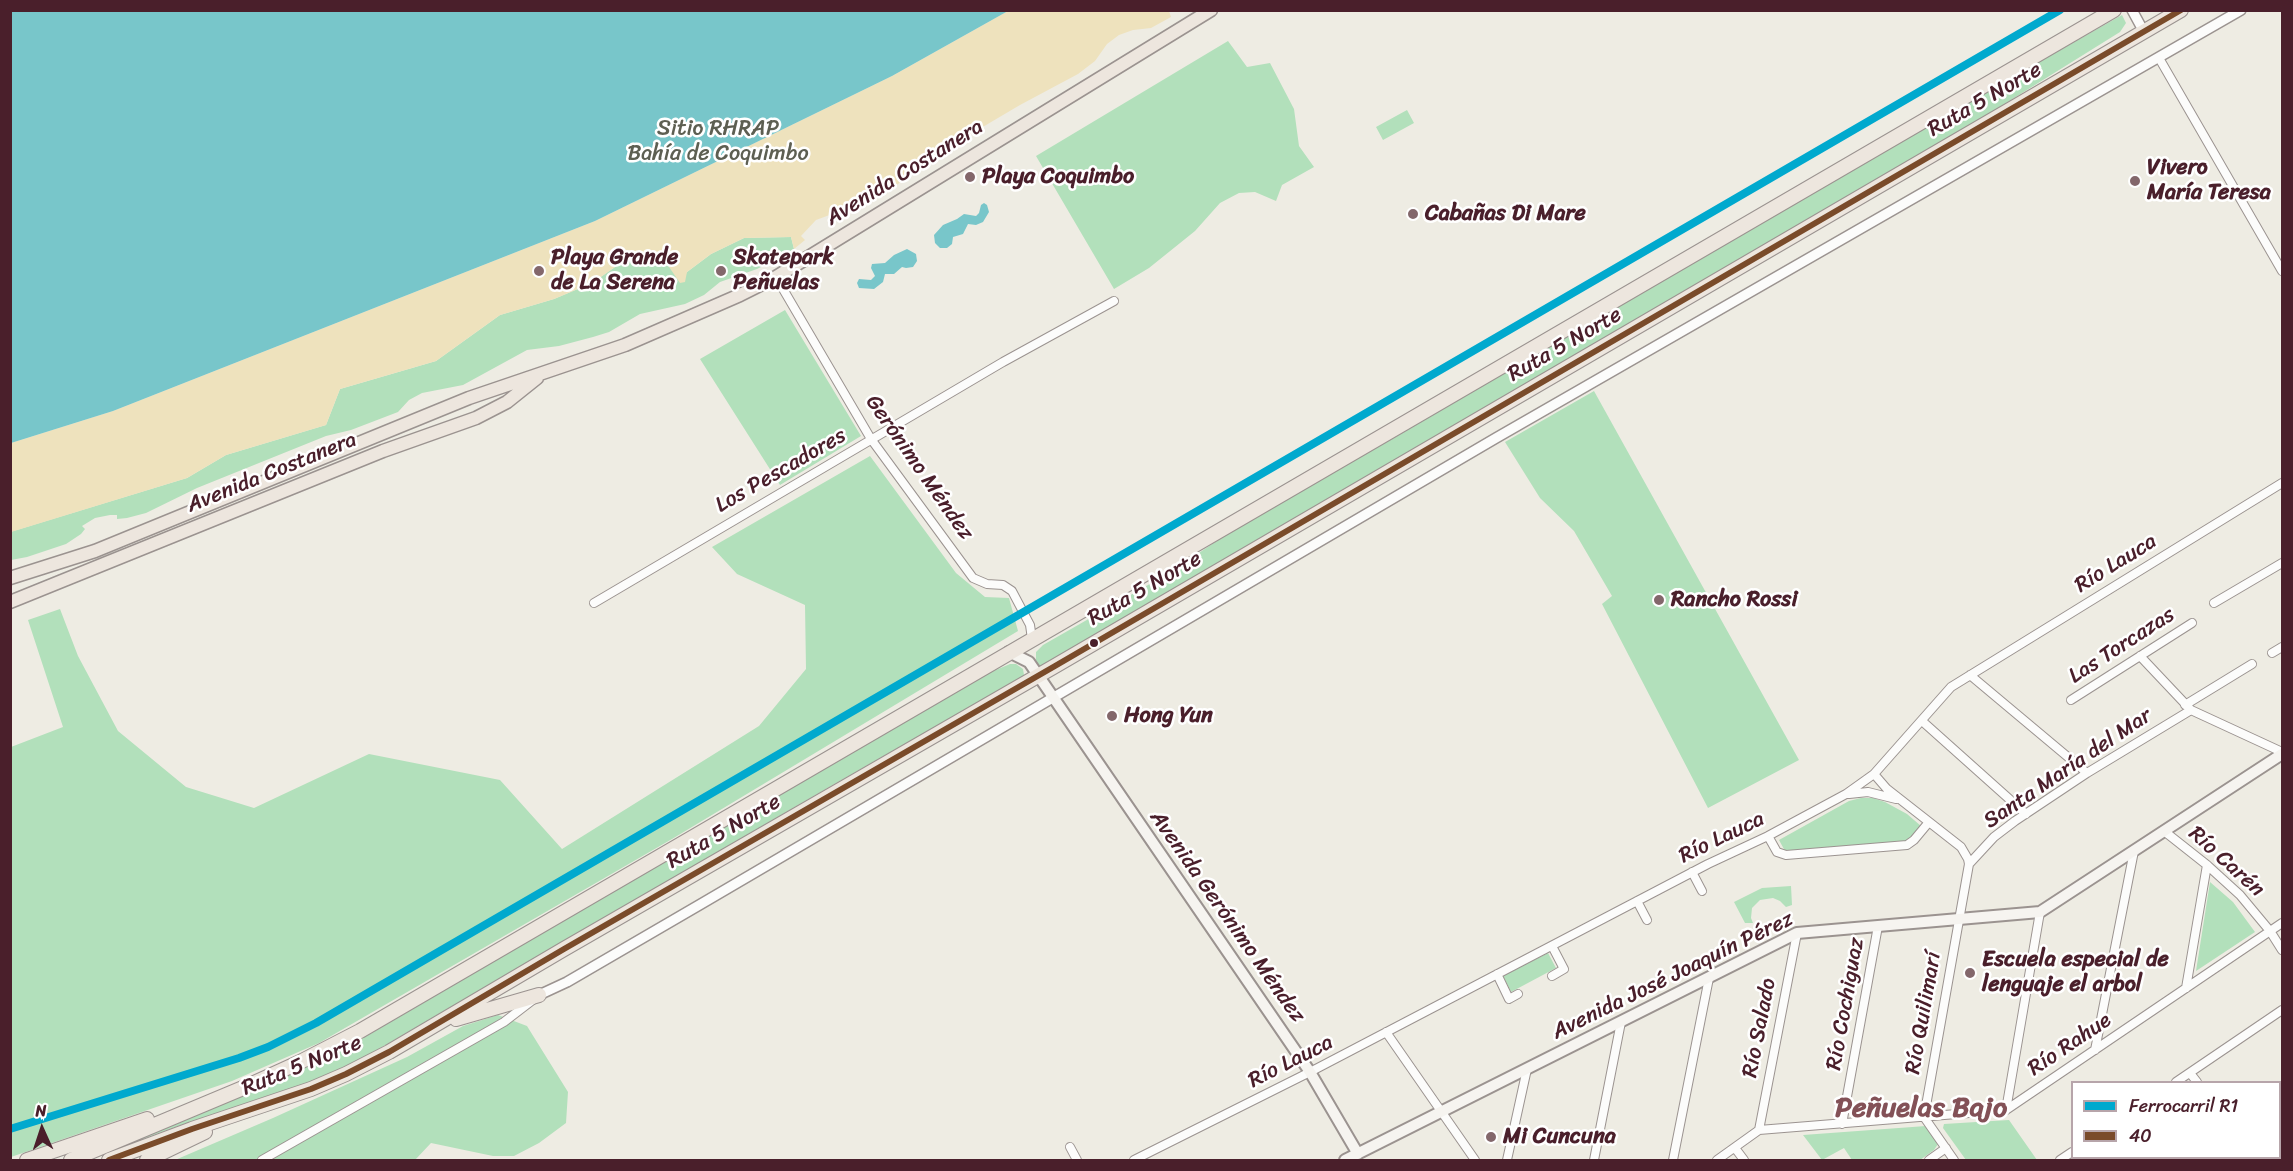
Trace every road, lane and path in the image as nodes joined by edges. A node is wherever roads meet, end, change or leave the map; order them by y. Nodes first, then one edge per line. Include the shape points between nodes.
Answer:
1 (1211, 10) edge
2 (2114, 10) edge
3 (2132, 10) edge
4 (2176, 10) edge
5 (2241, 10) edge
6 (2181, 11) edge
7 (2145, 32) junction
8 (2159, 58) junction
9 (2283, 271) edge
10 (776, 277) junction
11 (1114, 301) dead end
12 (542, 374) junction
13 (469, 398) junction
14 (476, 418) junction
15 (871, 439) junction
16 (2283, 483) edge
17 (2281, 566) edge
18 (10, 578) edge
19 (10, 602) edge
20 (594, 603) dead end
21 (2214, 603) dead end
22 (2192, 623) dead end
23 (1032, 639) junction
24 (2283, 647) edge
25 (1009, 652) junction
26 (2272, 653) dead end
27 (2140, 656) junction
28 (1029, 662) junction
29 (2252, 664) dead end
30 (1970, 675) junction
31 (1038, 676) junction
32 (1053, 699) junction
33 (2071, 700) dead end
34 (2188, 707) junction
35 (1922, 721) junction
36 (2283, 753) edge
37 (2087, 773) junction
38 (1874, 774) junction
39 (1846, 794) junction
40 (1906, 804) junction
41 (2026, 814) junction
42 (1929, 822) junction
43 (2164, 831) junction
44 (1768, 836) junction
45 (1985, 846) junction
46 (1961, 847) junction
47 (2134, 851) junction
48 (1969, 864) junction
49 (2207, 865) junction
50 (1692, 872) junction
51 (1702, 891) dead end
52 (1637, 901) junction
53 (2040, 912) junction
54 (1959, 919) junction
55 (1647, 920) dead end
56 (2283, 923) edge
57 (1878, 926) junction
58 (2270, 931) junction
59 (1797, 933) junction
60 (1552, 946) junction
61 (2283, 950) edge
62 (1497, 974) junction
63 (1552, 976) dead end
64 (1709, 978) junction
65 (2186, 988) junction
66 (1518, 994) dead end
67 (539, 995) junction
68 (2283, 1010) edge
69 (1621, 1022) junction
70 (1386, 1032) junction
71 (418, 1035) junction
72 (2095, 1050) junction
73 (1527, 1069) junction
74 (1310, 1072) junction
75 (2190, 1073) junction
76 (2178, 1081) edge
77 (2196, 1081) edge
78 (243, 1088) junction
79 (293, 1096) junction
80 (2006, 1110) junction
81 (1441, 1112) junction
82 (1924, 1117) junction
83 (1842, 1124) junction
84 (1759, 1130) junction
85 (1070, 1147) dead end
86 (1735, 1148) junction
87 (1946, 1148) junction
88 (1360, 1157) edge
89 (27, 1161) edge
90 (70, 1161) edge
91 (109, 1161) edge
92 (147, 1161) edge
93 (262, 1161) edge
94 (1077, 1161) edge
95 (1134, 1161) edge
96 (1345, 1161) edge
97 (1475, 1161) edge
98 (1507, 1161) edge
99 (1594, 1161) edge
100 (1673, 1161) edge
101 (1717, 1161) edge
102 (1744, 1161) edge
103 (1929, 1161) edge
104 (1954, 1161) edge

1 - 10 main road, Avenida Costanera
2 - 23 highway, Ruta 5 Norte
3 - 7 street
4 - 6 highway
5 - 8 street
6 - 7 highway, Ruta 5 Norte
7 - 31 highway, Ruta 5 Norte
8 - 9 street
8 - 32 street via 1496,438
10 - 12 main road, Avenida Costanera via 665,329
10 - 15 street, Gerónimo Méndez
11 - 15 street, Los Pescadores
12 - 13 main road, Avenida Costanera
12 - 14 main road, Avenida Costanera via 507,402
13 - 14 main road via 480,405
13 - 18 main road, Avenida Costanera via 95,551
14 - 19 main road, Avenida Costanera via 383,451
15 - 20 street, Los Pescadores
15 - 23 street, Gerónimo Méndez via 973,578 1012,591 1030,625
16 - 30 street, Río Lauca
17 - 21 street
22 - 27 street, Las Torcazas
23 - 25 highway, Ruta 5 Norte
23 - 28 main road, Gerónimo Méndez
24 - 26 street
25 - 28 main road
25 - 78 highway, Ruta 5 Norte via 374,1024
27 - 33 street, Las Torcazas
27 - 34 street
28 - 31 main road
29 - 34 street, Santa María del Mar
30 - 35 street, Río Lauca via 1952,687
30 - 37 street
31 - 32 main road
31 - 71 highway, Ruta 5 Norte
32 - 67 street
32 - 74 main road, Avenida Gerónimo Méndez
34 - 36 street
34 - 37 street, Santa María del Mar
35 - 38 street, Río Lauca
35 - 41 street
36 - 43 main road, Avenida José Joaquín Pérez
37 - 41 street, Santa María del Mar
38 - 39 street, Río Lauca
38 - 40 street
39 - 40 street via 1879,794
39 - 44 street, Río Lauca
40 - 42 street
41 - 45 street, Santa María del Mar
42 - 44 street via 1907,845 1786,855 1777,852
42 - 46 street
43 - 47 main road, Avenida José Joaquín Pérez
43 - 49 street, Río Carén
44 - 50 street, Río Lauca
45 - 46 street
45 - 48 street, Santa María del Mar
46 - 48 street
47 - 53 main road, Avenida José Joaquín Pérez
47 - 72 street
48 - 54 street, Río Quilimarí
49 - 58 street, Río Carén via 2240,895
49 - 65 street
50 - 51 street
50 - 52 street, Río Lauca
52 - 55 street
52 - 60 street, Río Lauca
53 - 54 main road, Avenida José Joaquín Pérez
53 - 80 street
54 - 57 main road, Avenida José Joaquín Pérez
54 - 82 street, Río Quilimarí
56 - 58 street, Río Rahue
57 - 59 main road, Avenida José Joaquín Pérez
57 - 83 street, Río Cochiguaz
58 - 61 street, Río Carén
58 - 65 street, Río Rahue
59 - 64 main road, Avenida José Joaquín Pérez
59 - 84 street, Río Salado
60 - 62 street, Río Lauca
60 - 63 street via 1564,969
62 - 66 street via 1509,999
62 - 70 street, Río Lauca
64 - 69 main road, Avenida José Joaquín Pérez
64 - 100 street
65 - 72 street, Río Rahue
67 - 71 highway via 470,1014
67 - 93 street via 504,1022
68 - 75 street
69 - 73 main road, Avenida José Joaquín Pérez
69 - 99 street
70 - 74 street, Río Lauca
70 - 81 street
71 - 79 highway, Ruta 5 Norte via 355,1070
72 - 80 street, Río Rahue
73 - 81 main road, Avenida José Joaquín Pérez
73 - 98 street
74 - 88 main road, Avenida Gerónimo Méndez
74 - 95 street, Río Lauca
75 - 76 street
75 - 77 street
78 - 89 highway
78 - 90 highway, Ruta 5 Norte
79 - 91 highway, Ruta 5 Norte
79 - 92 highway
80 - 82 street, Río Rahue
81 - 88 main road, Avenida José Joaquín Pérez
81 - 97 street
82 - 83 street, Río Rahue
82 - 87 street
83 - 84 street, Río Rahue
84 - 86 street
85 - 94 street
86 - 101 street
86 - 102 street
87 - 103 street
87 - 104 street
88 - 96 main road, Avenida José Joaquín Pérez

